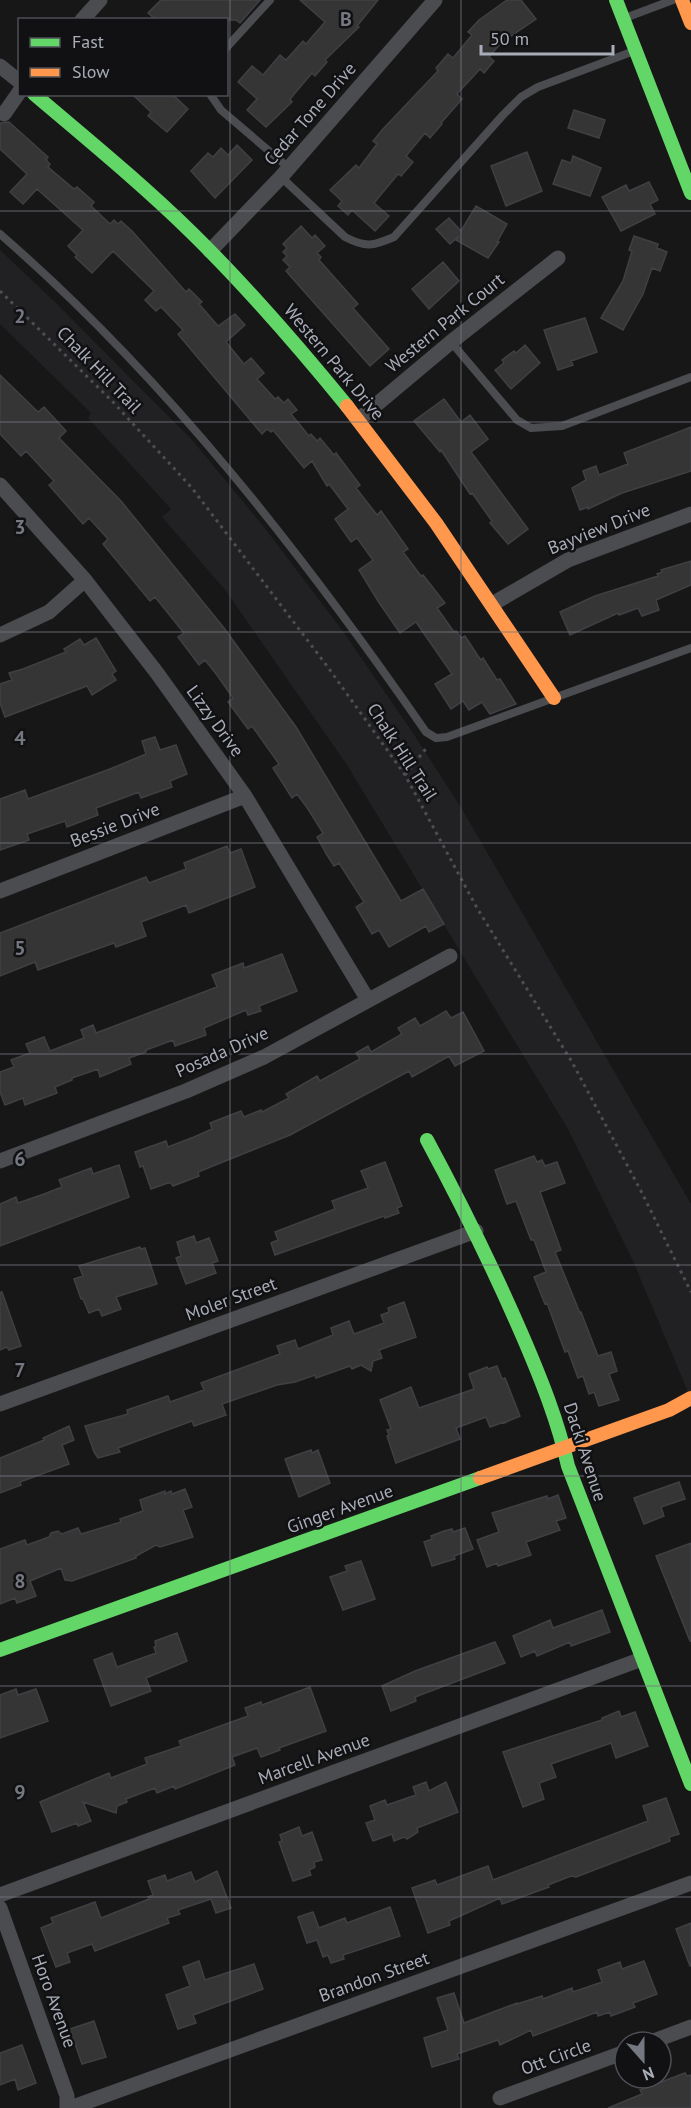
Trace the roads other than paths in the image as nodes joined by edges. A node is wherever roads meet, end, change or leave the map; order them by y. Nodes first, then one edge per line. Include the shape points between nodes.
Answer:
1 (100, 0) edge
2 (270, 0) edge
3 (435, 0) edge
4 (616, 0) edge
5 (674, 0) edge
6 (682, 0) edge
7 (84, 18) edge
8 (624, 19) junction
9 (691, 23) edge
10 (228, 46) edge
11 (636, 50) junction
12 (0, 66) edge
13 (18, 80) edge
14 (18, 94) edge
15 (36, 96) edge
16 (211, 96) edge
17 (3, 114) dead end
18 (285, 172) junction
19 (691, 193) edge
20 (0, 234) edge
21 (210, 251) junction
22 (558, 258) dead end
23 (451, 342) junction
24 (691, 377) edge
25 (358, 420) junction
26 (0, 485) edge
27 (691, 514) edge
28 (85, 580) junction
29 (494, 603) junction
30 (0, 635) edge
31 (691, 648) edge
32 (554, 698) junction
33 (245, 796) junction
34 (0, 891) edge
35 (450, 956) dead end
36 (368, 1000) junction
37 (427, 1140) dead end
38 (0, 1161) edge
39 (476, 1231) junction
40 (691, 1398) edge
41 (0, 1404) edge
42 (564, 1448) junction
43 (0, 1650) edge
44 (642, 1659) junction
45 (691, 1784) edge
46 (691, 1883) edge
47 (0, 1895) edge
48 (0, 1908) edge
49 (691, 2027) edge
50 (673, 2034) edge
51 (613, 2057) edge
52 (502, 2103) edge
53 (69, 2108) edge

1 - 7 street
2 - 10 lane
3 - 18 street, Cedar Tone Drive
4 - 8 street
5 - 8 lane
6 - 9 street
8 - 11 street
11 - 18 lane via 521,97 394,237 374,246 345,237
11 - 19 street
12 - 13 street
14 - 17 street
15 - 21 street, Western Park Drive
16 - 18 lane
18 - 21 street, Cedar Tone Drive
20 - 32 lane via 120,346 207,442 289,543 426,732 436,738 447,737
21 - 25 street, Western Park Drive via 289,336
22 - 23 street, Western Park Court
23 - 24 lane via 517,420 531,428 562,426
23 - 25 street, Western Park Court
25 - 29 street, Western Park Drive
26 - 28 street, Lizzy Drive
27 - 29 street, Bayview Drive via 568,560
28 - 30 street via 49,612
28 - 33 street, Lizzy Drive
29 - 32 street, Western Park Drive
31 - 32 lane
33 - 34 street, Bessie Drive
33 - 36 street, Lizzy Drive
35 - 36 street, Posada Drive
36 - 38 street, Posada Drive via 264,1057 186,1091
37 - 39 street, Dacki Avenue
39 - 41 street, Moler Street
39 - 42 street, Dacki Avenue via 536,1366
40 - 42 street, Ginger Avenue via 669,1410
42 - 43 street, Ginger Avenue
42 - 44 street, Dacki Avenue
44 - 45 street, Dacki Avenue
44 - 47 street, Marcell Avenue
46 - 53 street, Brandon Street
48 - 53 street, Horo Avenue
49 - 50 street
51 - 52 street, Ott Circle

